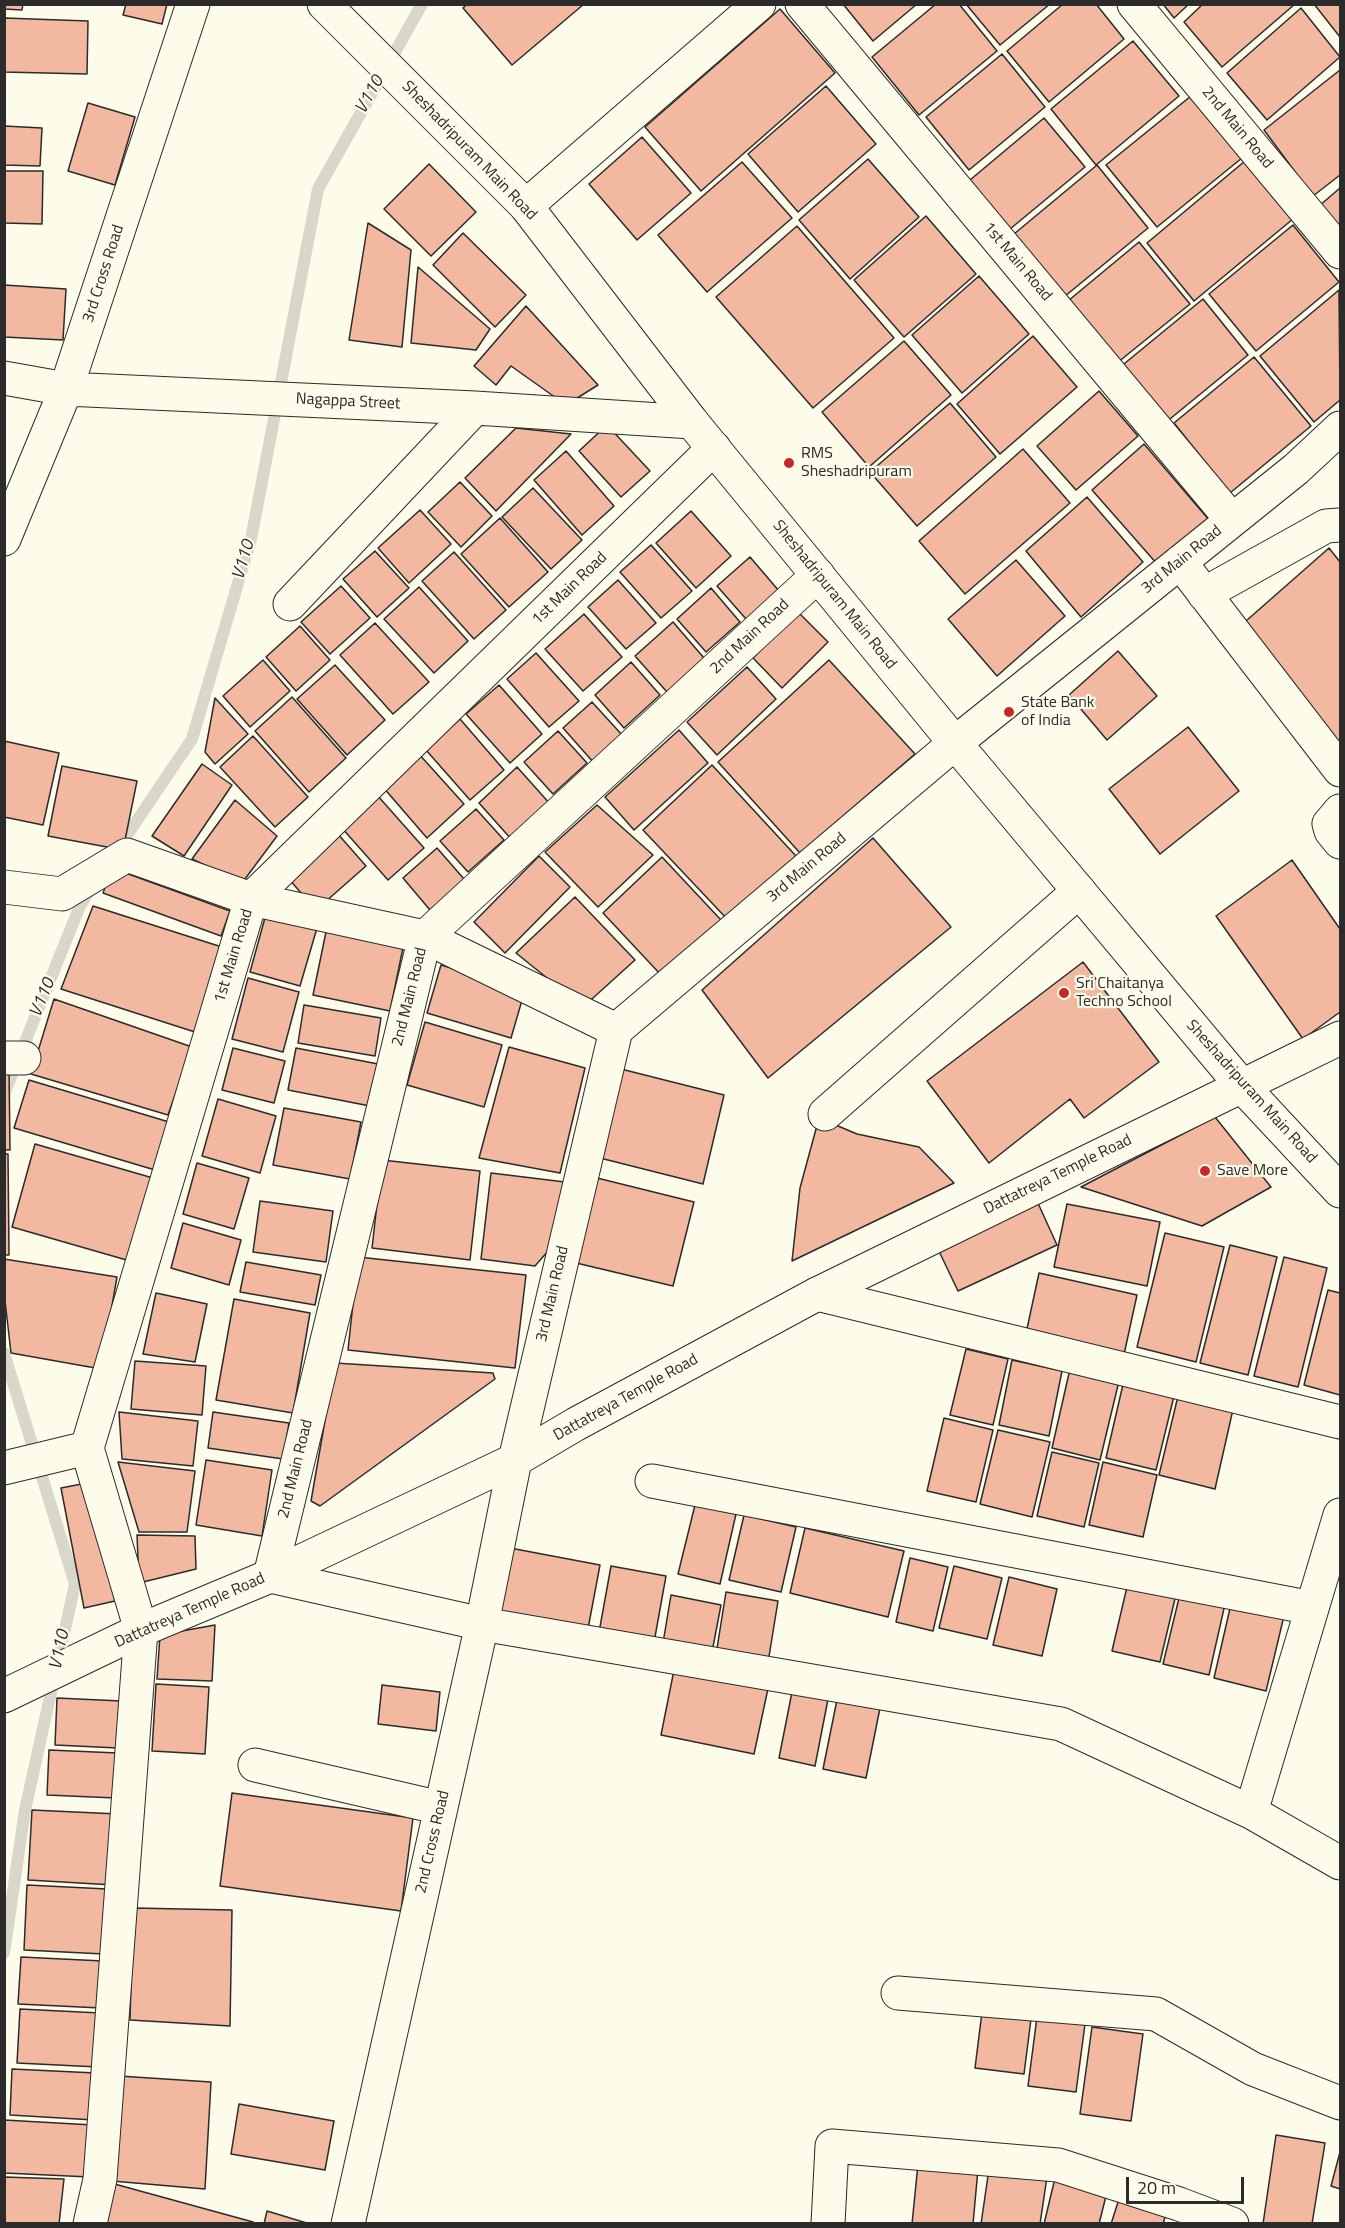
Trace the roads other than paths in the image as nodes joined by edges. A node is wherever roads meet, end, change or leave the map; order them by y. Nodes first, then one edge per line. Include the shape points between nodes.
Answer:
1 (193, 4) edge
2 (324, 4) edge
3 (759, 4) edge
4 (802, 4) edge
5 (1134, 4) edge
6 (526, 206) junction
7 (1341, 252) edge
8 (4, 378) edge
9 (66, 390) junction
10 (475, 408) junction
11 (693, 422) junction
12 (1341, 428) edge
13 (714, 448) junction
14 (1232, 520) junction
15 (1341, 525) edge
16 (4, 539) edge
17 (1180, 562) junction
18 (818, 575) junction
19 (1204, 594) junction
20 (290, 604) dead end
21 (955, 743) junction
22 (1341, 770) edge
23 (1341, 811) edge
24 (1341, 842) edge
25 (4, 886) edge
26 (1079, 891) junction
27 (251, 899) junction
28 (425, 937) junction
29 (616, 1030) junction
30 (1341, 1038) edge
31 (1242, 1086) junction
32 (825, 1114) dead end
33 (1341, 1191) edge
34 (817, 1294) junction
35 (1341, 1422) edge
36 (87, 1448) junction
37 (514, 1460) junction
38 (4, 1468) edge
39 (652, 1481) dead end
40 (1341, 1515) edge
41 (270, 1576) junction
42 (1312, 1608) junction
43 (482, 1624) junction
44 (141, 1630) junction
45 (4, 1696) edge
46 (255, 1765) dead end
47 (441, 1809) junction
48 (1251, 1812) junction
49 (1341, 1863) edge
50 (898, 1993) dead end
51 (1341, 2103) edge
52 (90, 2223) edge
53 (348, 2223) edge
54 (828, 2223) edge
55 (1232, 2223) edge

1 - 9 street, 3rd Cross Road
2 - 6 street, Sheshadripuram Main Road
3 - 6 street
4 - 14 street, 1st Main Road
5 - 7 street, 2nd Main Road
6 - 11 street, Sheshadripuram Main Road
8 - 9 street, Nagappa Street
9 - 10 street, Nagappa Street
9 - 16 street, 3rd Cross Road
10 - 11 street, Nagappa Street
10 - 20 street
11 - 13 street, Sheshadripuram Main Road
12 - 14 street, 3rd Main Road
13 - 18 street, Sheshadripuram Main Road
13 - 27 street, 1st Main Road
14 - 17 street, 3rd Main Road
15 - 19 street via 1326,526
17 - 19 street
17 - 21 street, 3rd Main Road
18 - 21 street, Sheshadripuram Main Road
18 - 28 street, 2nd Main Road
19 - 22 street
21 - 26 street, Sheshadripuram Main Road
21 - 29 street, 3rd Main Road
23 - 24 street via 1329,824
25 - 27 street via 62,894 127,855
26 - 31 street, Sheshadripuram Main Road
26 - 32 street
27 - 28 street
27 - 36 street, 1st Main Road
28 - 29 street
28 - 41 street, 2nd Main Road
29 - 37 street, 3rd Main Road
30 - 31 street, Dattatreya Temple Road
31 - 33 street, Sheshadripuram Main Road
31 - 34 street, Dattatreya Temple Road
34 - 35 street
34 - 37 street, Dattatreya Temple Road
36 - 38 street
36 - 44 street
37 - 41 street, Dattatreya Temple Road
37 - 43 street, 2nd Cross Road
39 - 42 street
40 - 42 street
41 - 43 street
41 - 44 street, Dattatreya Temple Road
42 - 48 street
43 - 47 street, 2nd Cross Road
43 - 48 street via 1061,1724
44 - 45 street, Dattatreya Temple Road
44 - 52 street via 101,2167
46 - 47 street
47 - 53 street, 2nd Cross Road
48 - 49 street
50 - 51 street via 1156,2014 1253,2069
54 - 55 street via 832,2146 1058,2165

